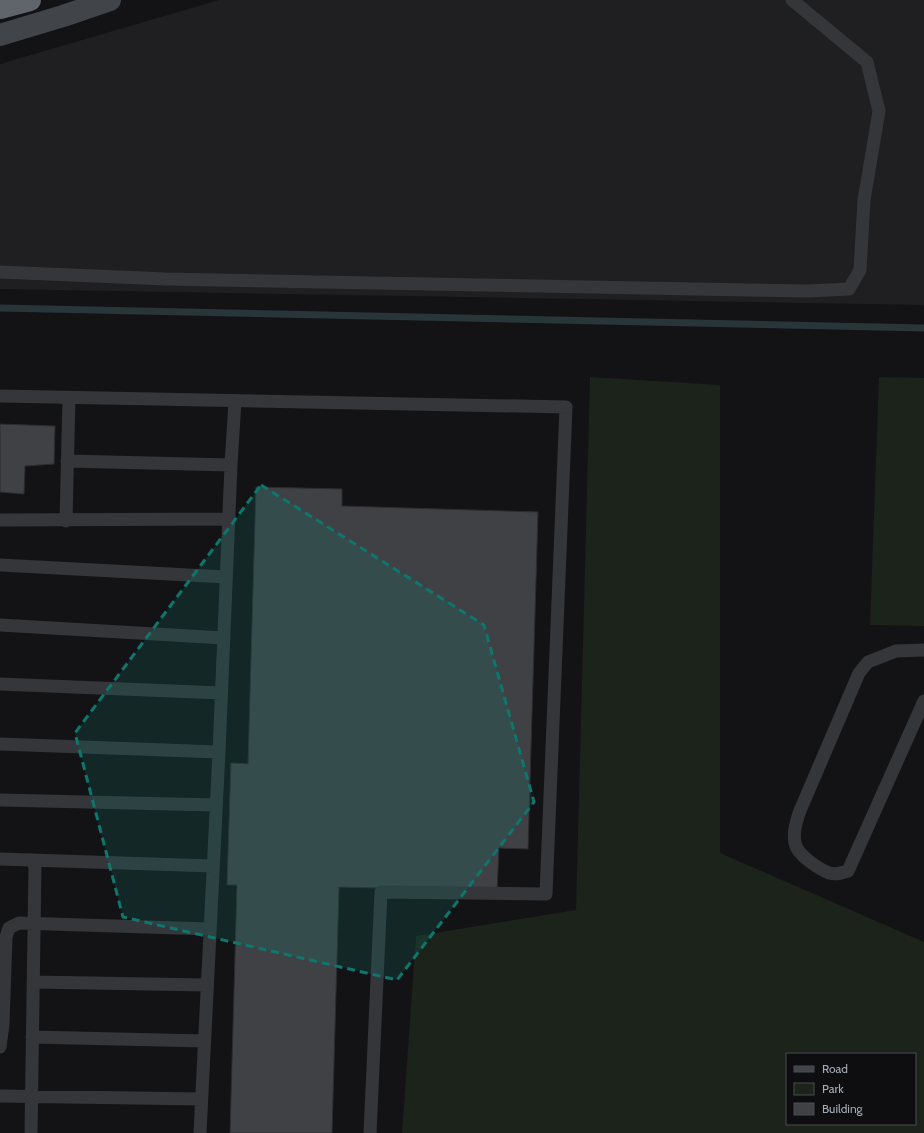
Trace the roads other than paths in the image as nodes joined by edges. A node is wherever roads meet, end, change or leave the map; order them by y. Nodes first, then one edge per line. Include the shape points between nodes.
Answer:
1 (30, 0) edge
2 (110, 0) edge
3 (792, 0) edge
4 (0, 8) edge
5 (63, 16) junction
6 (0, 22) edge
7 (0, 35) edge
8 (0, 272) edge
9 (0, 396) edge
10 (69, 398) junction
11 (235, 401) junction
12 (68, 461) junction
13 (231, 465) junction
14 (228, 519) junction
15 (0, 520) edge
16 (66, 520) junction
17 (0, 565) edge
18 (226, 577) junction
19 (0, 625) edge
20 (224, 638) junction
21 (924, 650) edge
22 (0, 684) edge
23 (221, 693) junction
24 (924, 701) edge
25 (0, 744) edge
26 (219, 752) junction
27 (0, 800) edge
28 (216, 806) junction
29 (0, 859) edge
30 (31, 860) junction
31 (213, 866) junction
32 (34, 924) junction
33 (210, 929) junction
34 (33, 982) junction
35 (207, 985) junction
36 (32, 1037) junction
37 (204, 1041) junction
38 (0, 1046) edge
39 (31, 1095) junction
40 (0, 1096) edge
41 (201, 1099) junction
42 (30, 1133) edge
43 (200, 1133) edge
44 (370, 1133) edge

1 - 4 highway
2 - 5 main road
3 - 8 lane via 867,62 879,111 864,200 860,270 849,289 808,291 174,279
5 - 6 main road
5 - 7 main road
9 - 10 lane
10 - 11 lane
10 - 12 lane
11 - 13 lane
11 - 44 lane via 566,407 546,894 381,892
12 - 13 lane
12 - 16 lane
13 - 14 lane
14 - 16 lane
14 - 18 lane
15 - 16 lane
17 - 18 lane
18 - 20 lane
19 - 20 lane
20 - 23 lane
21 - 24 lane via 896,651 868,662 859,673 799,812 794,830 795,845 809,861 830,873 840,874 848,871
22 - 23 lane
23 - 26 lane
25 - 26 lane
26 - 28 lane
27 - 28 lane
28 - 31 lane
29 - 30 lane
30 - 31 lane
30 - 32 lane via 35,866
31 - 33 lane
32 - 33 lane
32 - 34 lane
32 - 38 lane via 19,923 9,928 6,937
33 - 35 lane
34 - 35 lane
34 - 36 lane
35 - 37 lane
36 - 37 lane
36 - 39 lane
37 - 41 lane
39 - 40 lane
39 - 41 lane
39 - 42 lane
41 - 43 lane

